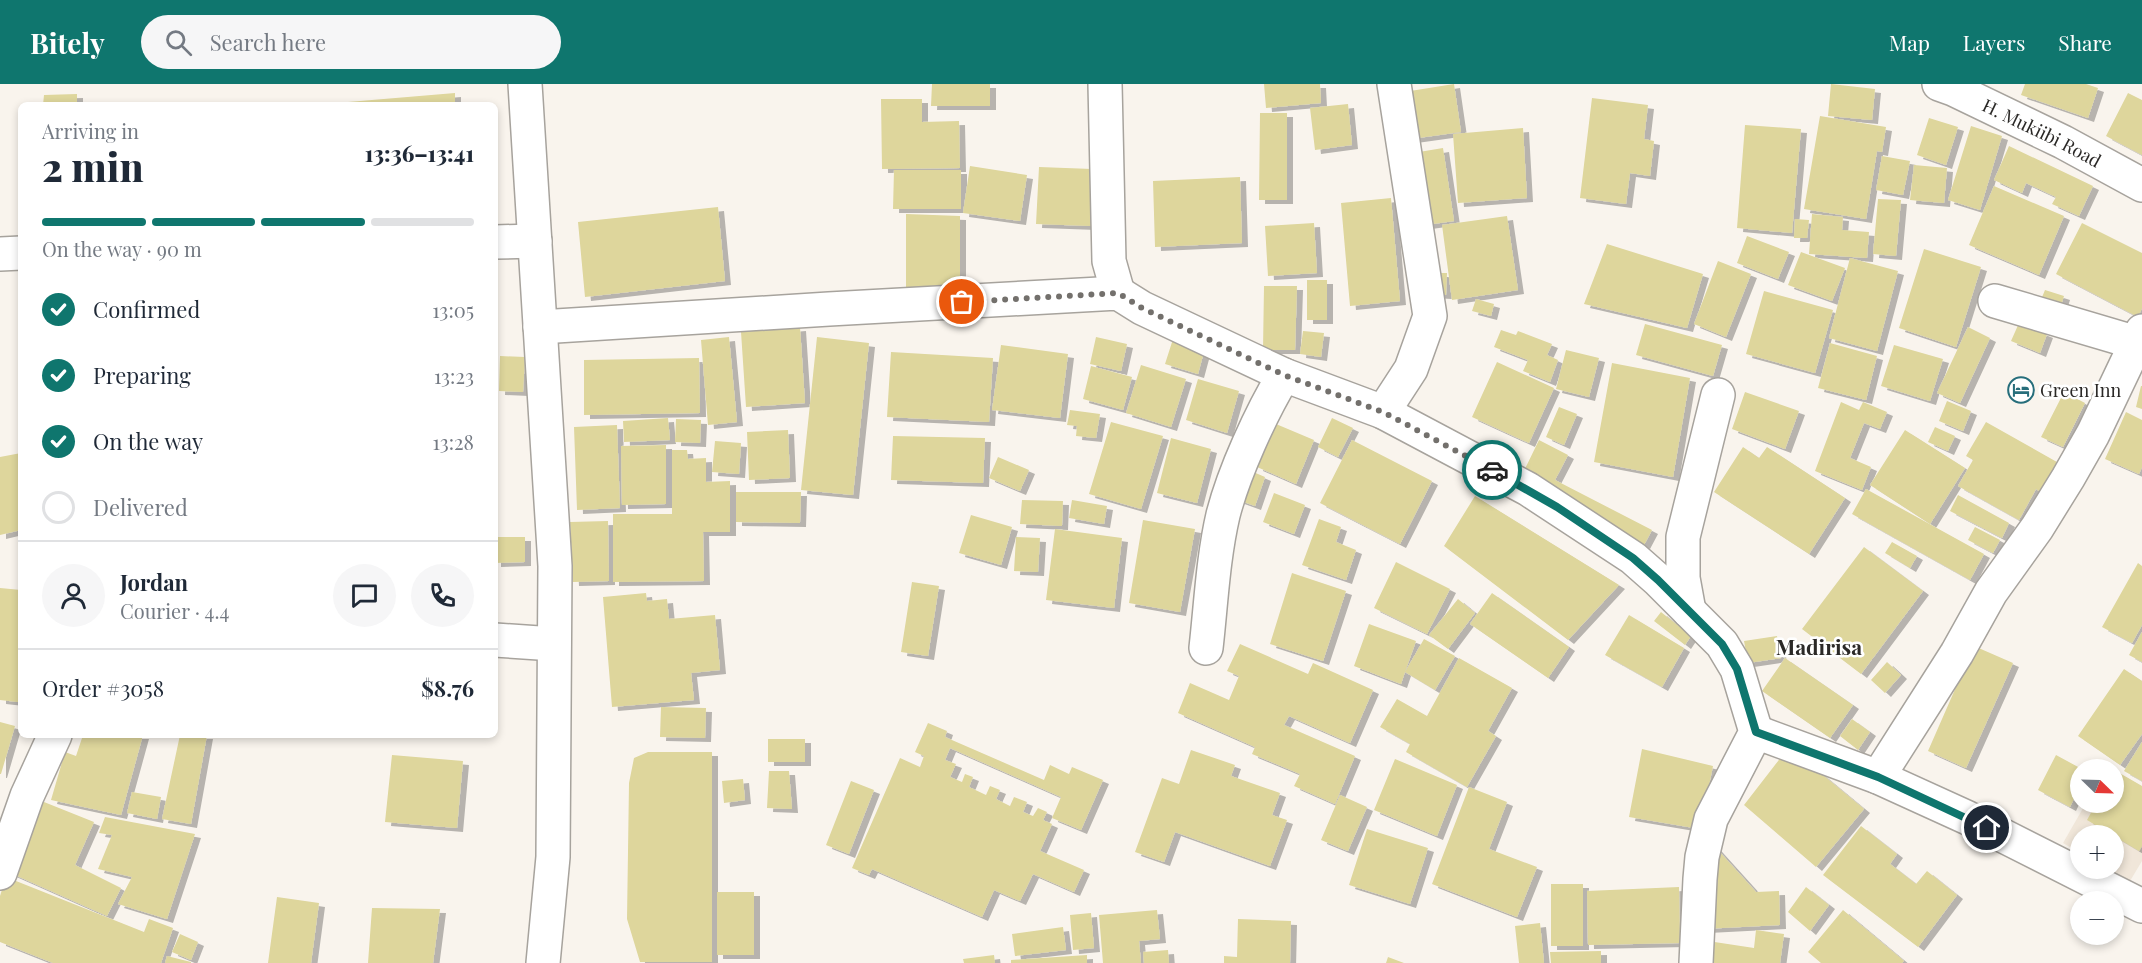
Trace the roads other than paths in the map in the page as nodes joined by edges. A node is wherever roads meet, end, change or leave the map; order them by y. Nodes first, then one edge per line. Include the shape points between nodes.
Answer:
1 (525, 84) edge
2 (1105, 84) edge
3 (1395, 84) edge
4 (1939, 84) edge
5 (2142, 184) edge
6 (535, 241) junction
7 (498, 242) edge
8 (18, 253) edge
9 (0, 254) edge
10 (1118, 293) junction
11 (1995, 301) dead end
12 (540, 327) junction
13 (2139, 337) edge
14 (1284, 375) junction
15 (1718, 395) dead end
16 (1383, 412) junction
17 (1689, 611) junction
18 (498, 640) edge
19 (554, 644) junction
20 (1206, 648) dead end
21 (1756, 732) junction
22 (54, 738) edge
23 (1878, 777) junction
24 (0, 873) edge
25 (2142, 906) edge
26 (543, 963) edge
27 (1696, 963) edge

1 - 6 street
2 - 10 street via 1109,261
3 - 16 street via 1430,316 1411,369
4 - 5 street, H. Mukiibi Road
6 - 7 street
6 - 12 street
8 - 9 street
10 - 12 street
10 - 14 street
11 - 13 street
12 - 19 street via 555,566
13 - 23 street via 2068,478 1991,592
14 - 16 street
14 - 20 street via 1268,400 1223,514
15 - 17 street via 1683,537 1683,578
16 - 17 street via 1557,507 1633,558
17 - 21 street via 1722,644 1737,669
18 - 19 street
19 - 26 street via 553,857
21 - 23 street
21 - 27 street via 1711,819 1702,857
22 - 24 street via 27,796
23 - 25 street

